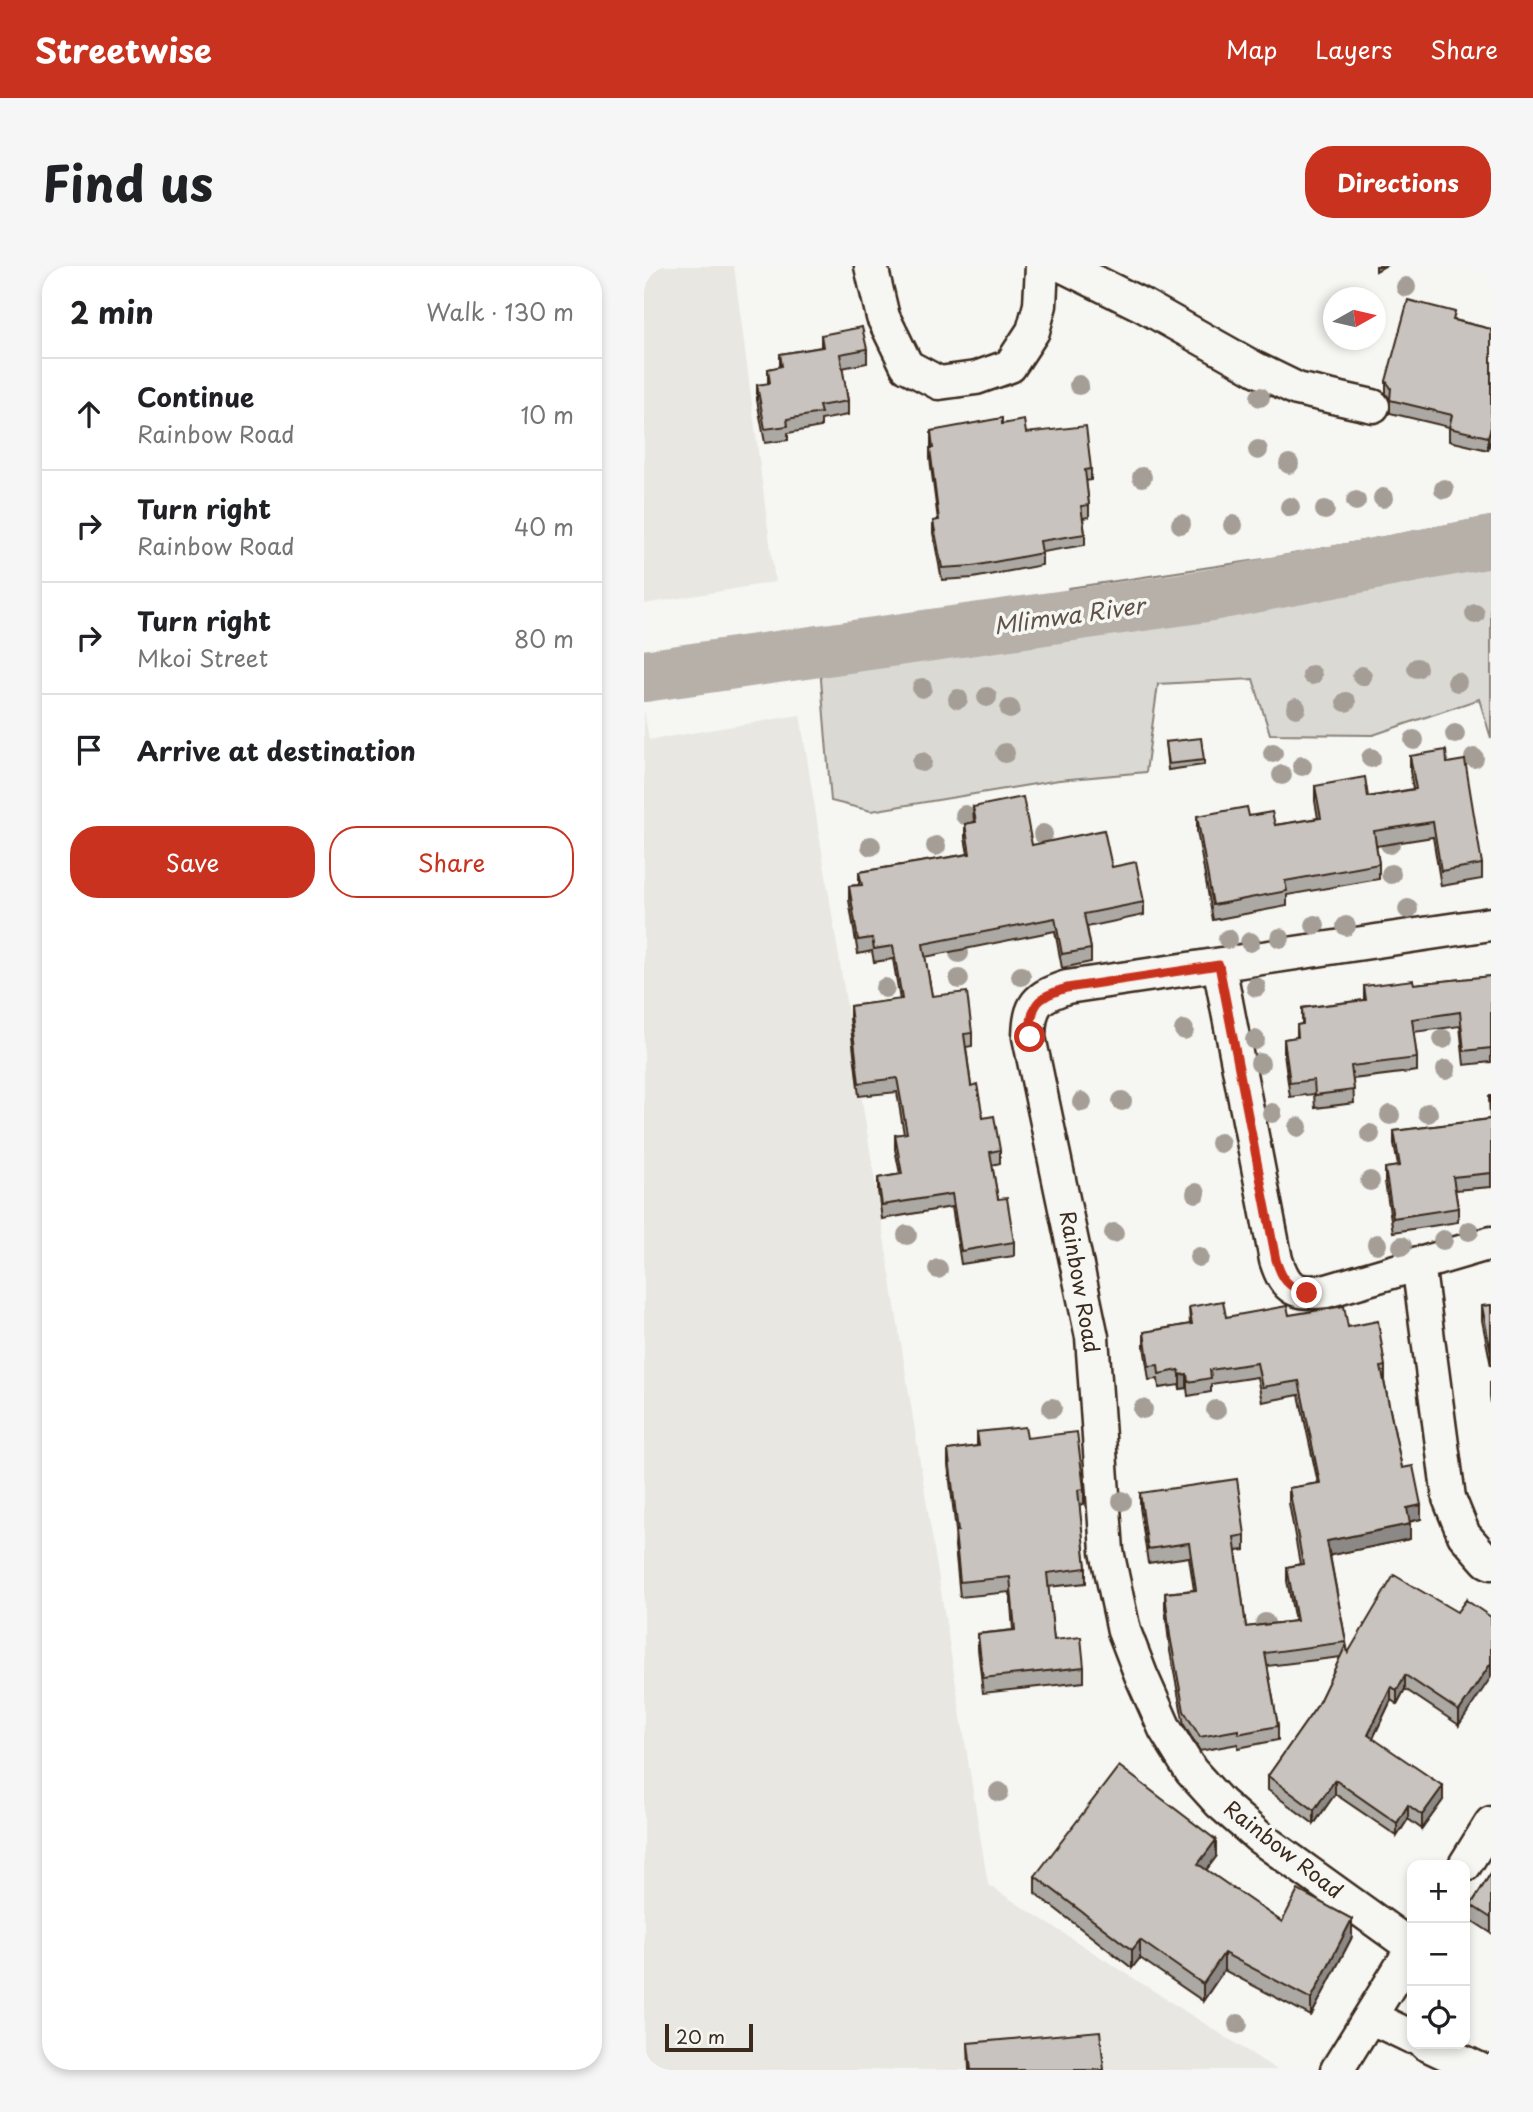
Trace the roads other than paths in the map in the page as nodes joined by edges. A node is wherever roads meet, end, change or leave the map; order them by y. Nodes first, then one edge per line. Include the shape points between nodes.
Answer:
1 (870, 266) edge
2 (1042, 266) edge
3 (1063, 266) edge
4 (1373, 406) dead end
5 (1491, 924) edge
6 (1219, 965) junction
7 (1491, 1243) edge
8 (1418, 1263) junction
9 (1491, 1563) edge
10 (1491, 1824) edge
11 (1468, 1860) edge
12 (1407, 1944) edge
13 (1407, 1956) edge
14 (1370, 2017) junction
15 (1407, 2035) edge
16 (1437, 2049) edge
17 (1337, 2070) edge
18 (1481, 2070) edge

1 - 2 street via 883,317 907,366 939,383 976,378 1010,366 1033,331 1041,305
3 - 4 street via 1297,389
5 - 6 street, Rainbow Road
6 - 8 street via 1282,1279 1307,1293 1327,1291
6 - 12 street, Rainbow Road via 1045,994 1030,1019 1092,1337 1107,1551 1115,1598 1141,1675 1165,1729 1191,1771 1259,1837
7 - 8 street
8 - 9 street via 1449,1498 1464,1535
10 - 11 street
13 - 14 street
14 - 15 street
14 - 17 street
16 - 18 street

